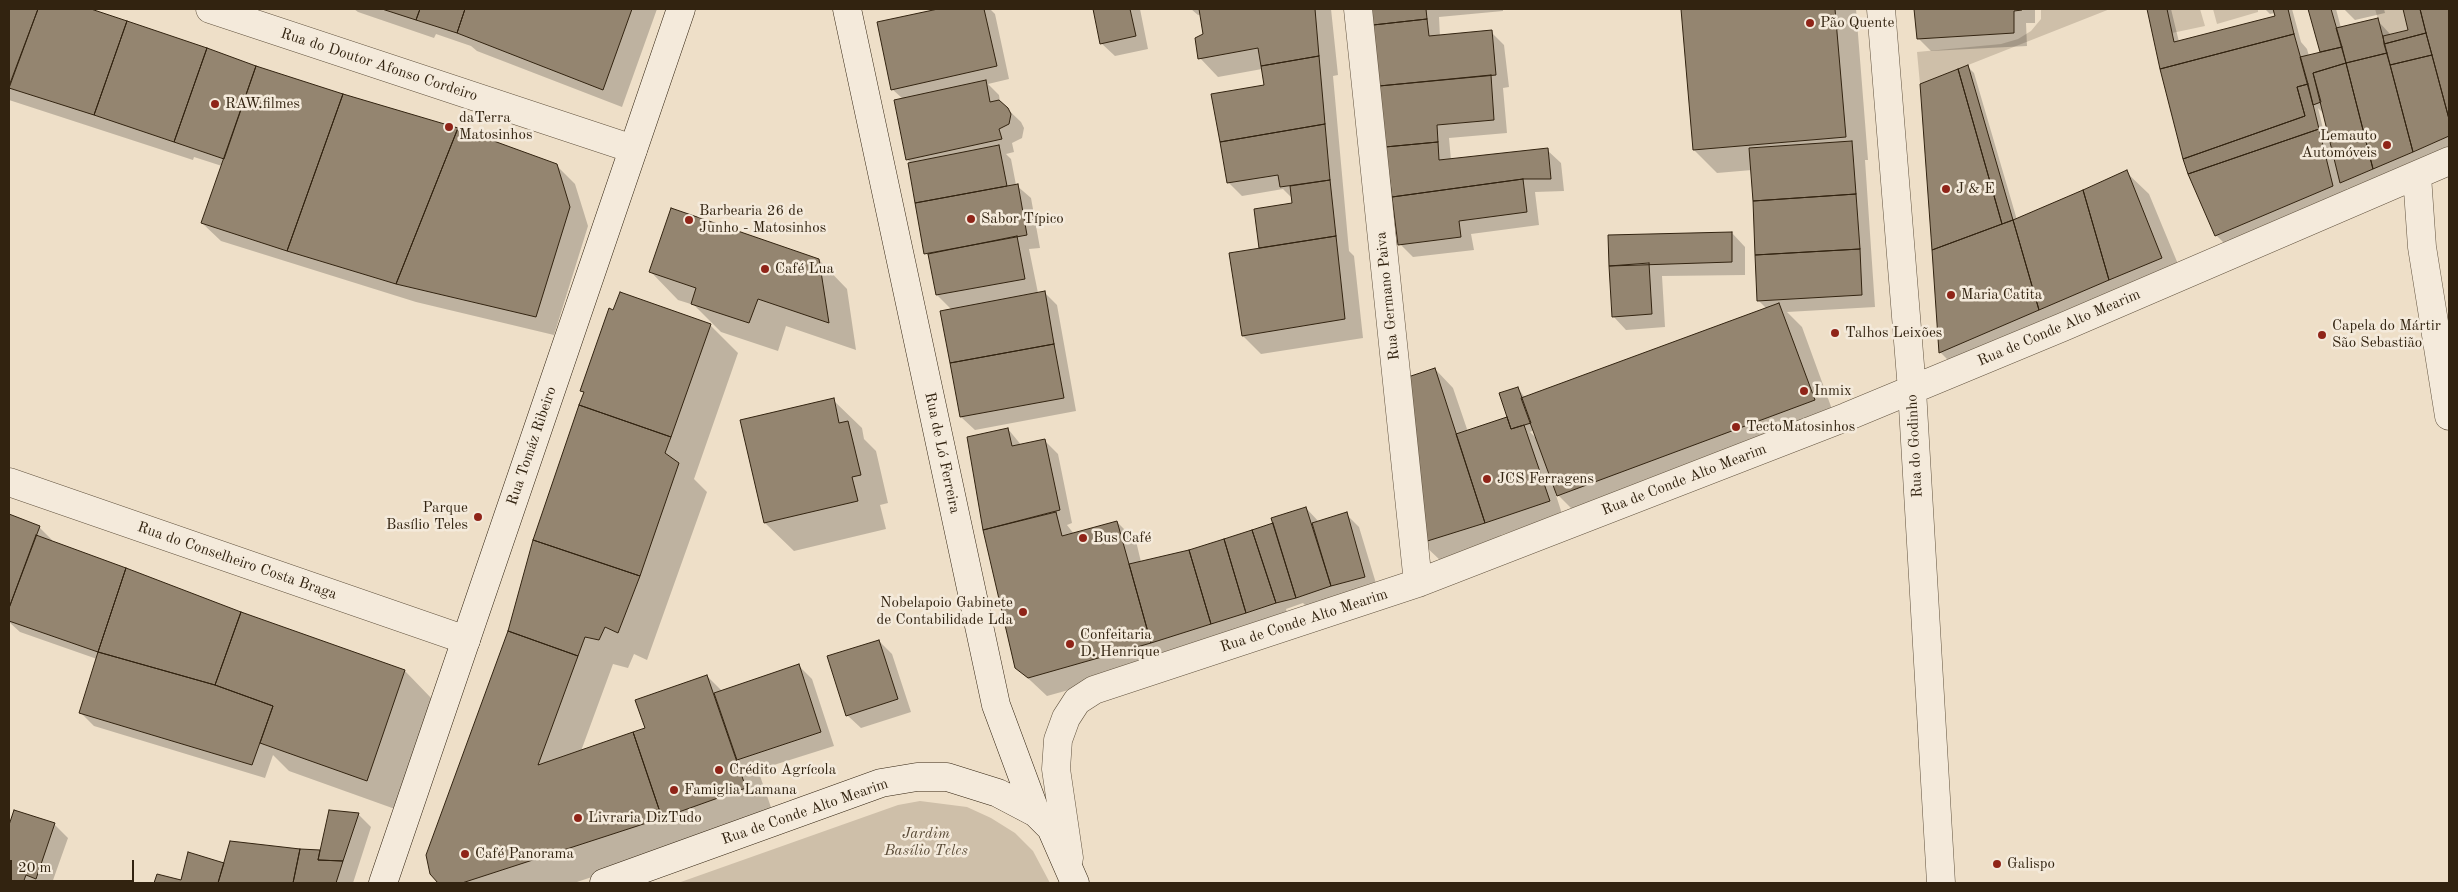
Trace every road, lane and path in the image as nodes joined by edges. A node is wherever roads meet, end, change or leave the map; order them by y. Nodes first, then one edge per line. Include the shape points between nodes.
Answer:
1 (210, 9) edge
2 (681, 9) edge
3 (847, 9) edge
4 (1358, 9) edge
5 (1881, 9) edge
6 (633, 149) junction
7 (2449, 161) edge
8 (2417, 176) junction
9 (1912, 390) junction
10 (2449, 416) edge
11 (9, 482) edge
12 (1418, 583) junction
13 (466, 640) junction
14 (1036, 813) junction
15 (1074, 881) edge
16 (383, 883) edge
17 (604, 883) edge
18 (1941, 883) edge

1 - 6 street, Rua do Doutor Afonso Cordeiro
2 - 6 street, Rua Tomáz Ribeiro
3 - 14 street, Rua de Ló Ferreira via 996,706
4 - 12 street, Rua Germano Paiva
5 - 9 street, Rua do Godinho
6 - 13 street, Rua Tomáz Ribeiro
7 - 8 street, Rua de Conde Alto Mearim
8 - 9 street, Rua de Conde Alto Mearim
8 - 10 street via 2422,247
9 - 12 street, Rua de Conde Alto Mearim
9 - 18 street, Rua do Godinho
11 - 13 street, Rua do Conselheiro Costa Braga
12 - 15 street, Rua de Conde Alto Mearim via 1094,690 1077,701 1058,740 1056,769
13 - 16 street, Rua Tomáz Ribeiro
14 - 15 street, Rua de Ló Ferreira via 1051,828
14 - 17 street, Rua de Conde Alto Mearim via 998,793 947,777 917,777 881,784

